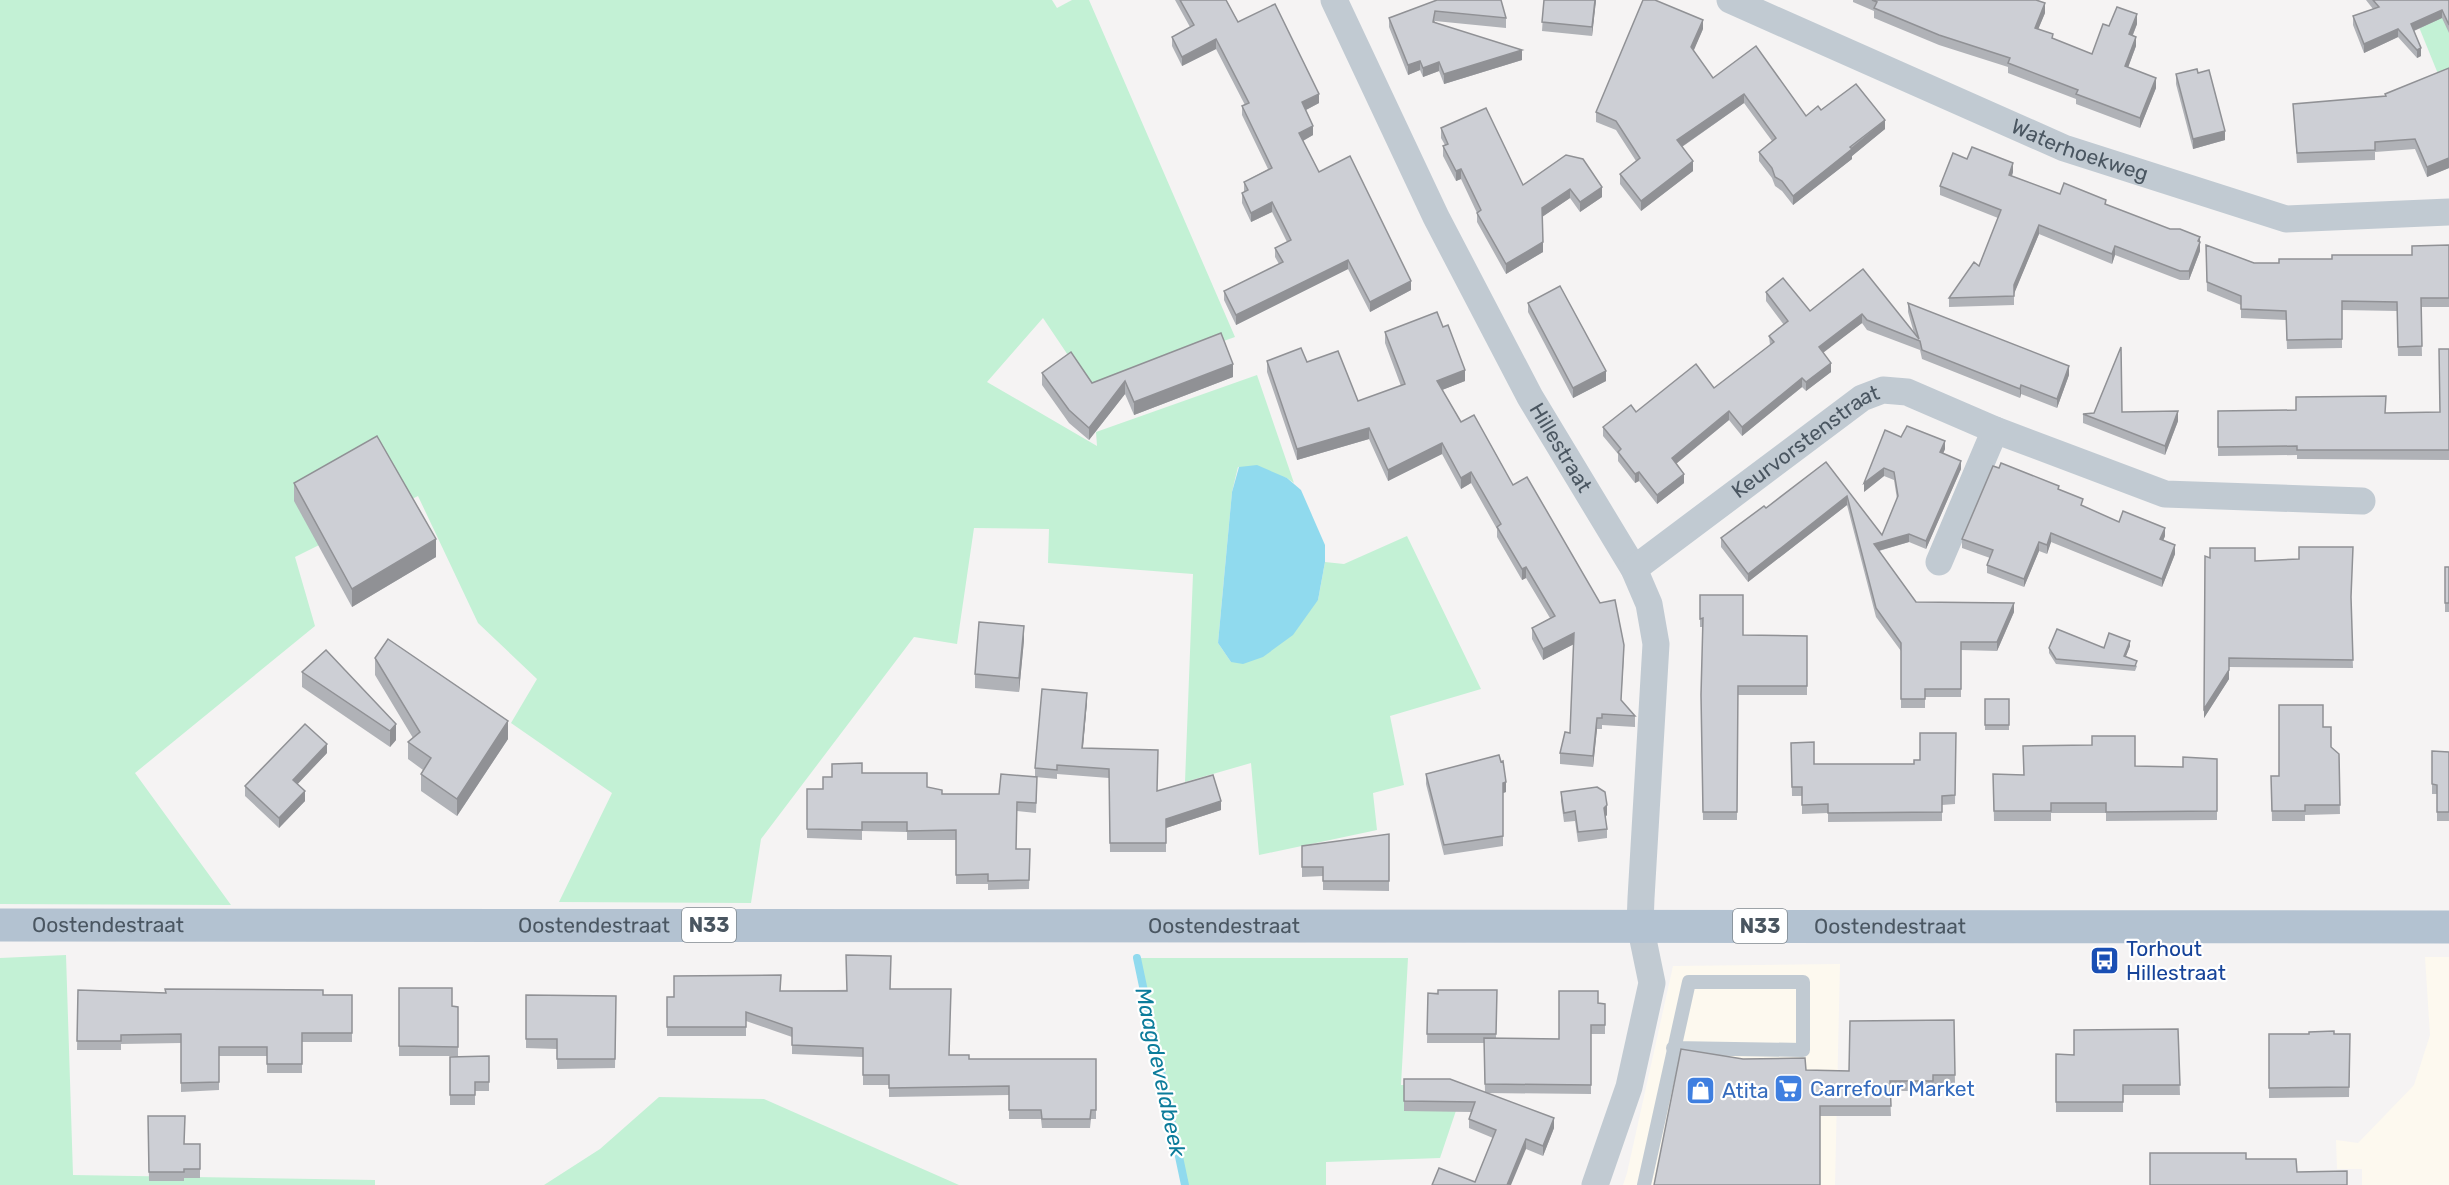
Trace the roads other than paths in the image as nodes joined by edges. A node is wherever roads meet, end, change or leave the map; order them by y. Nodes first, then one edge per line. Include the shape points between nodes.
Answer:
1 (1730, 0) edge
2 (1340, 1) edge
3 (2449, 212) edge
4 (1995, 430) junction
5 (2362, 501) dead end
6 (1939, 562) dead end
7 (1634, 569) junction
8 (1640, 925) junction
9 (0, 926) edge
10 (2449, 927) edge
11 (1673, 1048) junction
12 (1595, 1185) edge
13 (1644, 1185) edge

1 - 3 street, Waterhoekweg via 2064,148 2286,219
2 - 7 street, Hillestraat via 1436,217 1525,386
4 - 5 street, Keurvorstenstraat via 2165,494
4 - 6 street
4 - 7 street, Keurvorstenstraat via 1906,392 1883,390 1862,398
7 - 8 street, Hillestraat via 1649,604 1656,644
8 - 9 main road, Oostendestraat / N33
8 - 10 main road, Oostendestraat / N33
8 - 12 street, Hillestraat via 1652,983 1629,1087
11 - 11 lane via 1803,1050 1803,982 1689,982
11 - 13 lane

